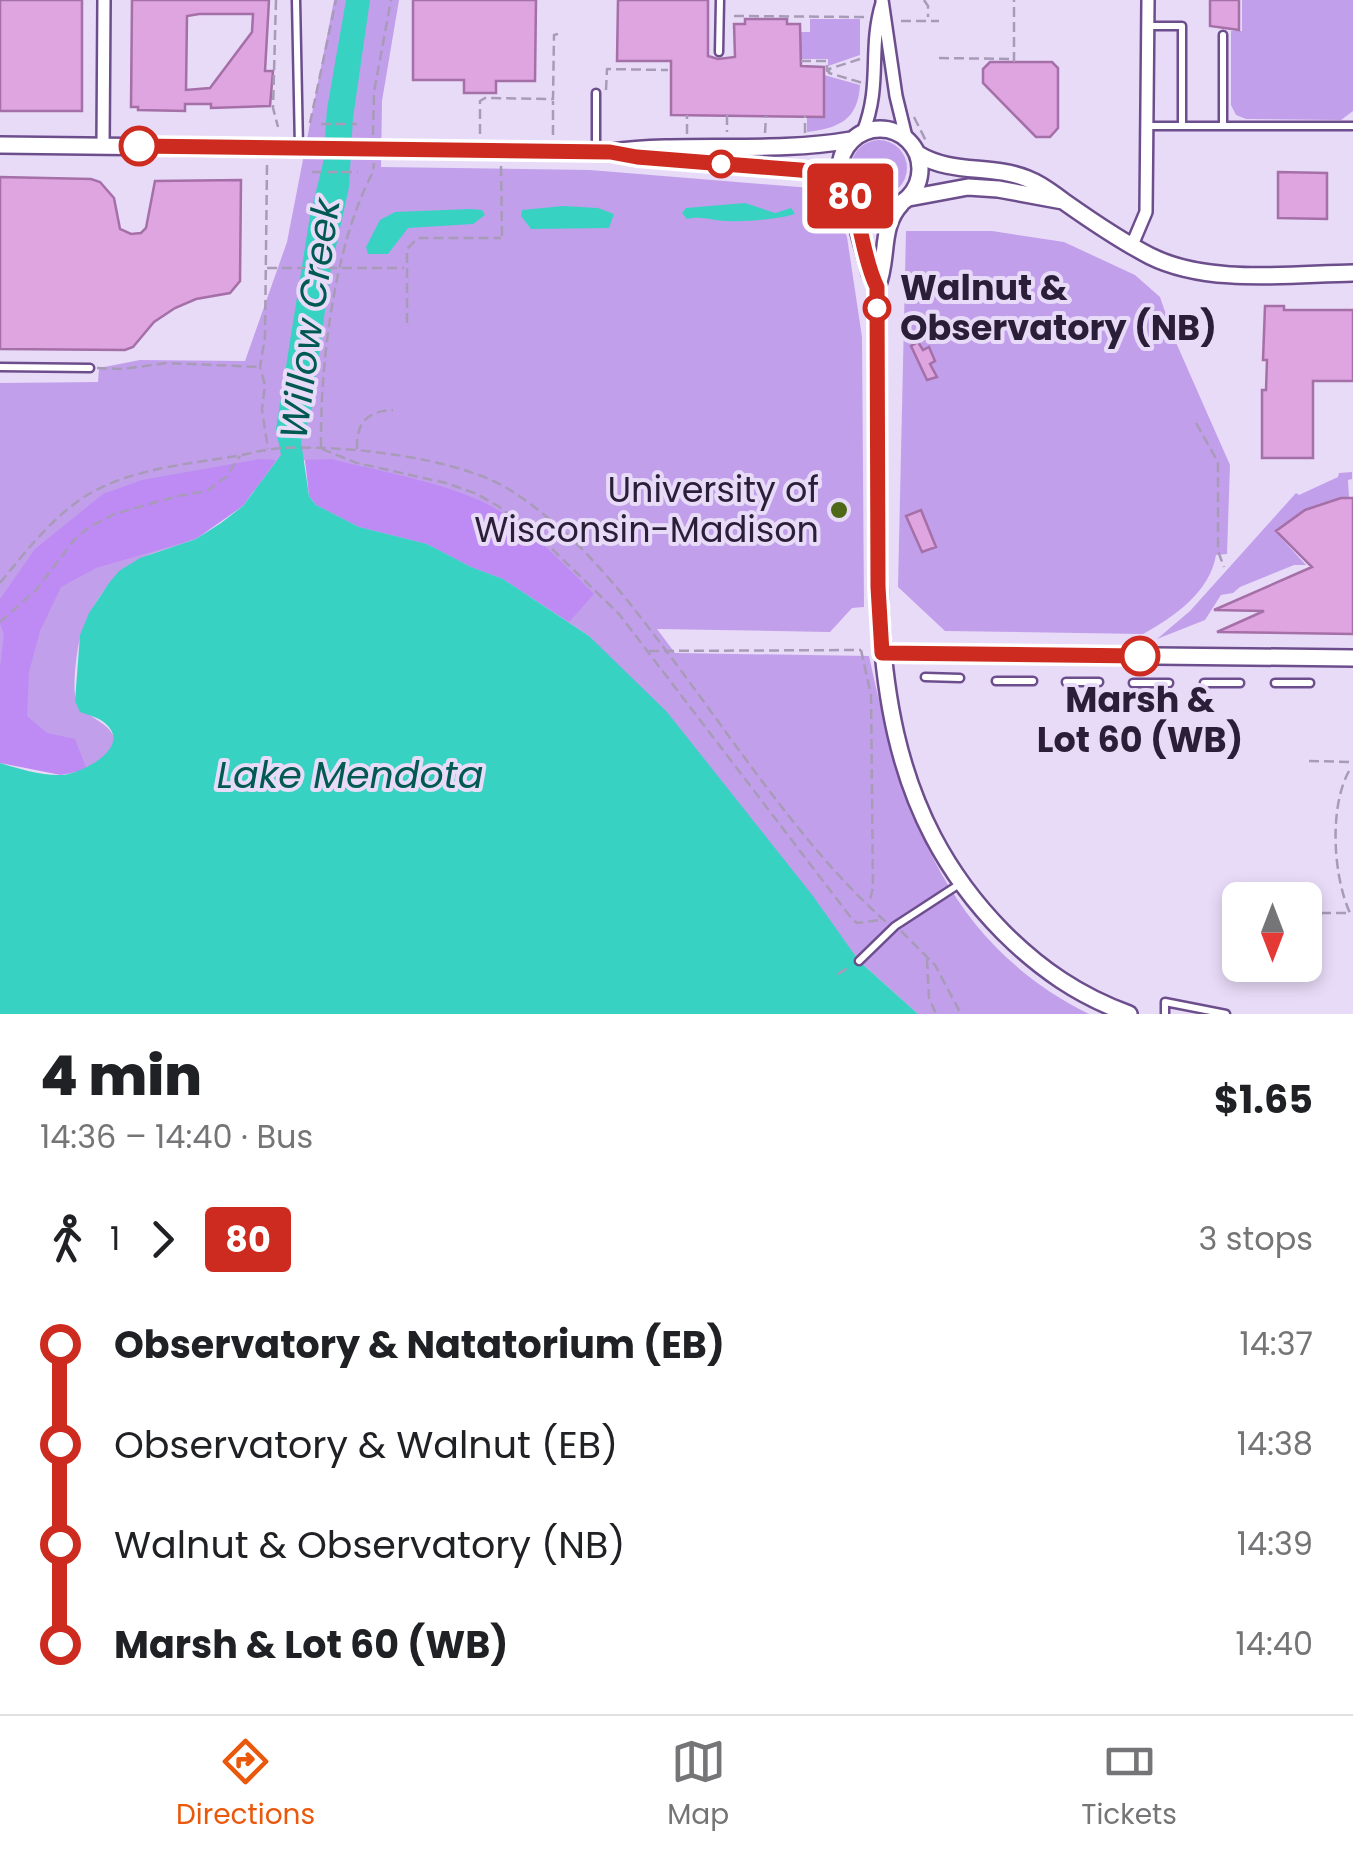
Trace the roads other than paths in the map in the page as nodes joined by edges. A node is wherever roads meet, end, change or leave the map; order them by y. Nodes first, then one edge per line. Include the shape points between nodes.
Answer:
1 (104, 0) edge
2 (296, 0) edge
3 (720, 0) edge
4 (1148, 0) edge
5 (882, 2) edge
6 (1148, 26) junction
7 (1223, 35) dead end
8 (720, 52) dead end
9 (596, 93) dead end
10 (1148, 126) junction
11 (1182, 126) junction
12 (1223, 126) junction
13 (1353, 126) edge
14 (857, 136) junction
15 (906, 138) junction
16 (0, 145) edge
17 (103, 146) junction
18 (300, 148) junction
19 (603, 151) junction
20 (926, 151) junction
21 (846, 190) junction
22 (905, 201) junction
23 (1063, 201) junction
24 (1132, 246) junction
25 (1353, 273) edge
26 (877, 287) junction
27 (0, 367) edge
28 (90, 368) road end
29 (882, 653) junction
30 (1353, 658) edge
31 (925, 677) dead end
32 (960, 678) dead end
33 (996, 680) dead end
34 (1032, 681) dead end
35 (1066, 682) dead end
36 (1100, 682) dead end
37 (1134, 682) dead end
38 (1204, 682) dead end
39 (1169, 683) dead end
40 (1240, 683) dead end
41 (1276, 683) dead end
42 (1310, 683) dead end
43 (924, 794) dead end
44 (924, 820) junction
45 (960, 877) junction
46 (859, 961) road end
47 (1130, 1011) edge
48 (1165, 1014) edge
49 (1226, 1014) edge

1 - 17 street
2 - 18 lane
3 - 8 lane
4 - 6 street
5 - 14 street via 874,104
5 - 15 street
6 - 10 street
6 - 11 lane via 1182,26
7 - 12 lane
9 - 19 lane
10 - 11 lane
10 - 24 street via 1146,212
11 - 12 lane
12 - 13 lane
14 - 15 street via 878,128
14 - 19 street via 802,147
14 - 21 street via 840,162
15 - 20 street
16 - 17 street
17 - 18 street
18 - 19 street
19 - 21 street via 816,172
20 - 22 street via 918,185
20 - 23 street via 944,166 1023,176
21 - 22 street via 874,209
21 - 26 street
22 - 23 street via 968,188
22 - 26 street via 890,221
23 - 24 street
24 - 25 street via 1206,273
26 - 29 street
27 - 28 lane
29 - 30 street
29 - 44 street via 895,736
31 - 32 lane
33 - 34 lane
35 - 36 lane
37 - 39 lane
38 - 40 lane
41 - 42 lane
43 - 44 lane
44 - 45 street
45 - 46 lane
45 - 47 street via 1062,978
48 - 49 lane via 1165,1002

